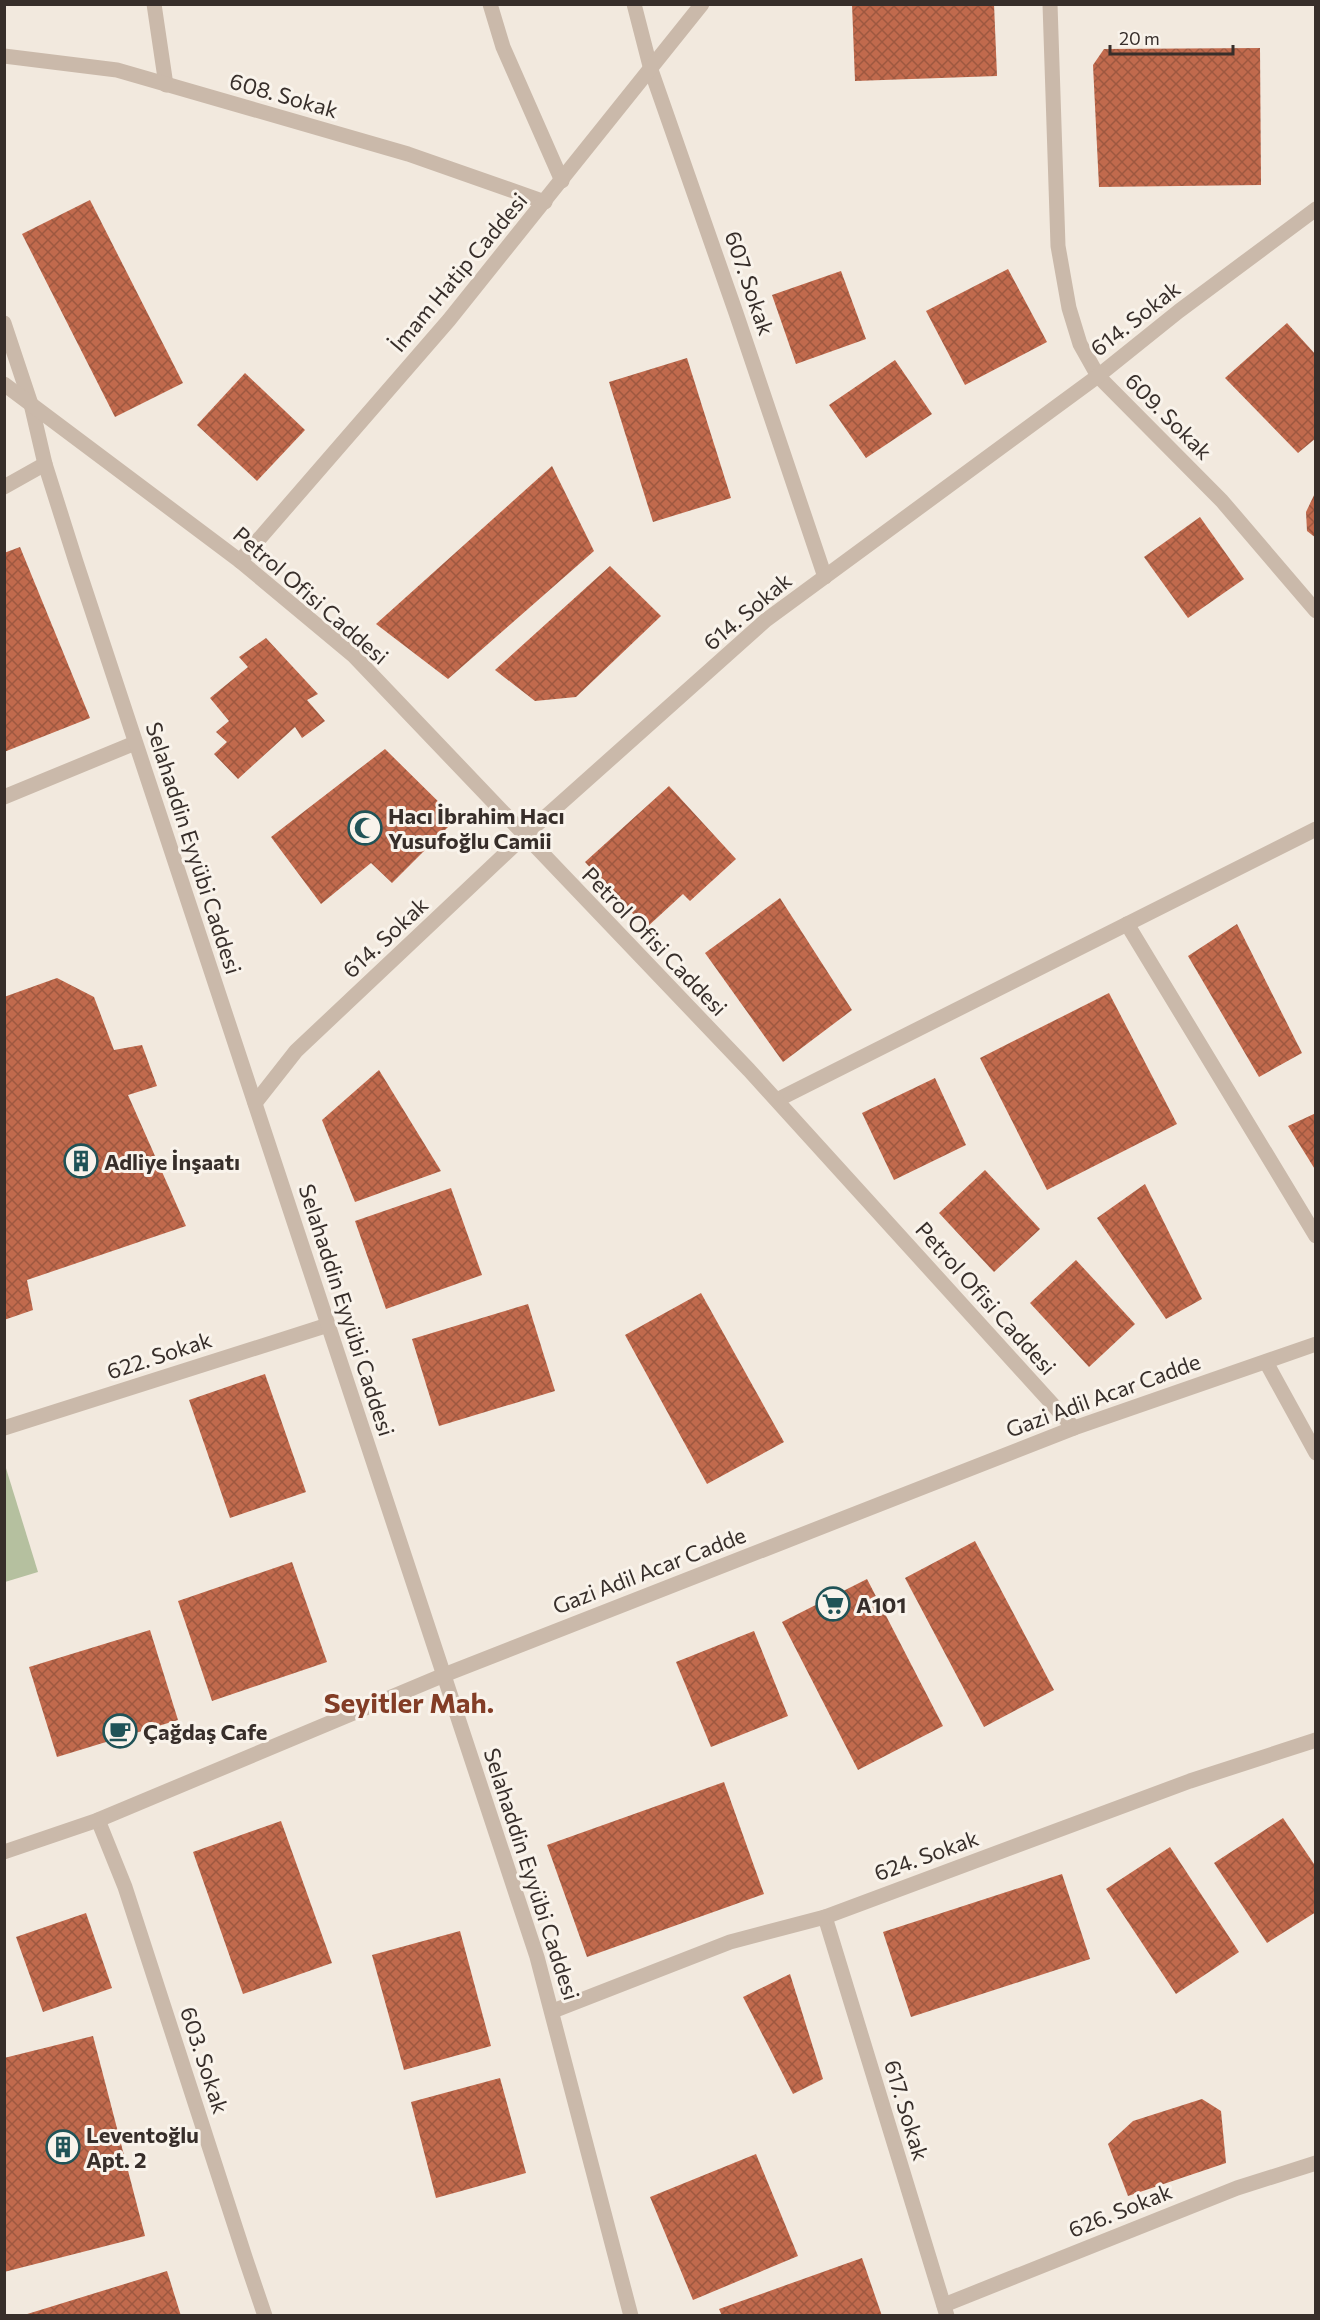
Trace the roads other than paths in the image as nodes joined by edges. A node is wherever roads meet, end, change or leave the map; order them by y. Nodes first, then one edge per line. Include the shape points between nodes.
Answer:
1 (154, 4) edge
2 (490, 4) edge
3 (634, 4) edge
4 (702, 4) edge
5 (1050, 4) edge
6 (4, 56) edge
7 (651, 70) junction
8 (166, 85) junction
9 (562, 181) junction
10 (545, 202) junction
11 (1316, 209) edge
12 (4, 323) edge
13 (1098, 376) junction
14 (4, 384) edge
15 (31, 404) junction
16 (45, 464) junction
17 (4, 487) edge
18 (240, 561) junction
19 (825, 577) junction
20 (1316, 611) edge
21 (135, 743) junction
22 (4, 797) edge
23 (1316, 829) edge
24 (524, 836) junction
25 (1127, 924) junction
26 (777, 1100) junction
27 (255, 1103) junction
28 (1316, 1236) edge
29 (328, 1325) junction
30 (1316, 1344) edge
31 (1266, 1362) junction
32 (4, 1428) edge
33 (1074, 1428) junction
34 (1316, 1453) edge
35 (444, 1675) junction
36 (1316, 1740) edge
37 (98, 1820) junction
38 (4, 1852) edge
39 (825, 1917) junction
40 (553, 2012) junction
41 (1316, 2163) edge
42 (945, 2310) edge
43 (265, 2316) edge
44 (631, 2316) edge

1 - 8 street
2 - 9 street via 503,47
3 - 7 street, 607. Sokak
4 - 7 street, İmam Hatip Caddesi
5 - 13 street, 609. Sokak via 1058,246 1080,344
6 - 8 street, 608. Sokak via 117,70
7 - 9 street, İmam Hatip Caddesi
7 - 19 street, 607. Sokak
8 - 10 street, 608. Sokak via 408,154
9 - 10 street, İmam Hatip Caddesi
10 - 18 street, İmam Hatip Caddesi via 449,320
11 - 13 street, 614. Sokak
12 - 15 street, Selahaddin Eyyübi Caddesi
13 - 19 street, 614. Sokak
13 - 20 street, 609. Sokak via 1222,501
14 - 15 street, Petrol Ofisi Caddesi
15 - 16 street, Selahaddin Eyyübi Caddesi
15 - 18 street, Petrol Ofisi Caddesi
16 - 17 street
16 - 21 street, Selahaddin Eyyübi Caddesi
18 - 24 street, Petrol Ofisi Caddesi via 354,656
19 - 24 street, 614. Sokak via 766,620
21 - 22 street
21 - 27 street, Selahaddin Eyyübi Caddesi
23 - 25 street
24 - 26 street, Petrol Ofisi Caddesi
24 - 27 street, 614. Sokak via 296,1051
25 - 26 street
25 - 28 street
26 - 33 street, Petrol Ofisi Caddesi
27 - 29 street, Selahaddin Eyyübi Caddesi
29 - 32 street, 622. Sokak
29 - 35 street, Selahaddin Eyyübi Caddesi
30 - 31 street, Gazi Adil Acar Cadde
31 - 33 street, Gazi Adil Acar Cadde
31 - 34 street
33 - 35 street, Gazi Adil Acar Cadde
35 - 37 street, Gazi Adil Acar Cadde
35 - 40 street, Selahaddin Eyyübi Caddesi
36 - 39 street, 624. Sokak via 1190,1781
37 - 38 street, Gazi Adil Acar Cadde
37 - 43 street, 603. Sokak via 125,1887
39 - 40 street, 624. Sokak via 730,1942
39 - 42 street, 617. Sokak
40 - 44 street, Selahaddin Eyyübi Caddesi
41 - 42 street, 626. Sokak via 1237,2188

